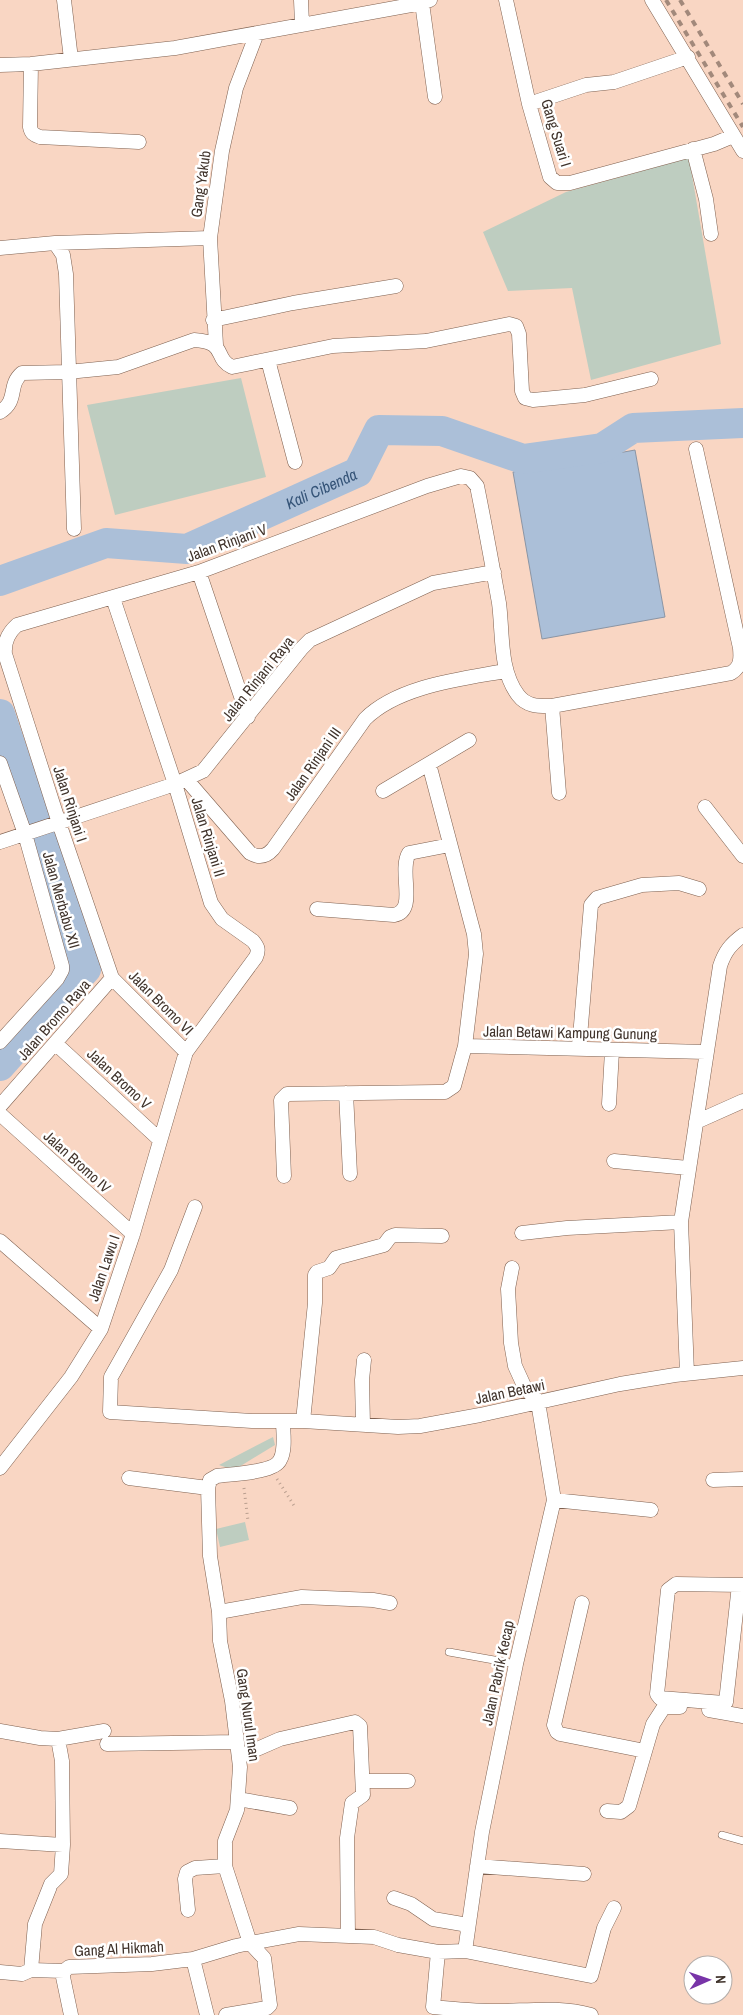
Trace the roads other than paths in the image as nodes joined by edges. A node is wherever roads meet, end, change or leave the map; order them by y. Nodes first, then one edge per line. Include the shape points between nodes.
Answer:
1 (64, 0) edge
2 (300, 0) edge
3 (506, 0) edge
4 (652, 0) edge
5 (426, 2) edge
6 (302, 24) junction
7 (257, 32) junction
8 (688, 57) junction
9 (72, 59) junction
10 (30, 64) junction
11 (0, 65) edge
12 (435, 97) dead end
13 (530, 104) junction
14 (733, 136) junction
15 (139, 142) dead end
16 (693, 149) junction
17 (743, 151) edge
18 (711, 234) dead end
19 (210, 238) junction
20 (55, 243) junction
21 (0, 248) edge
22 (396, 286) dead end
23 (213, 320) junction
24 (216, 345) junction
25 (268, 360) junction
26 (68, 372) junction
27 (651, 379) dead end
28 (0, 412) edge
29 (696, 449) dead end
30 (295, 462) dead end
31 (74, 529) dead end
32 (199, 572) junction
33 (494, 572) junction
34 (113, 598) junction
35 (8, 638) joint
36 (506, 671) junction
37 (552, 706) junction
38 (248, 717) junction
39 (469, 740) dead end
40 (0, 763) edge
41 (429, 764) junction
42 (181, 781) junction
43 (382, 791) dead end
44 (559, 793) dead end
45 (705, 807) dead end
46 (54, 824) junction
47 (28, 833) junction
48 (0, 842) edge
49 (450, 846) junction
50 (743, 856) edge
51 (699, 889) dead end
52 (316, 909) dead end
53 (743, 935) edge
54 (112, 978) junction
55 (0, 1042) edge
56 (55, 1043) junction
57 (465, 1046) junction
58 (579, 1048) junction
59 (612, 1051) junction
60 (186, 1052) junction
61 (706, 1052) junction
62 (346, 1092) junction
63 (743, 1101) edge
64 (609, 1104) dead end
65 (0, 1106) edge
66 (0, 1114) edge
67 (696, 1122) junction
68 (160, 1140) junction
69 (614, 1161) dead end
70 (688, 1168) junction
71 (350, 1174) dead end
72 (284, 1176) dead end
73 (194, 1207) dead end
74 (681, 1222) junction
75 (522, 1233) dead end
76 (133, 1234) junction
77 (442, 1236) dead end
78 (0, 1241) edge
79 (512, 1268) dead end
80 (101, 1329) junction
81 (364, 1360) dead end
82 (743, 1368) edge
83 (687, 1374) junction
84 (538, 1402) junction
85 (283, 1421) junction
86 (303, 1421) junction
87 (363, 1424) junction
88 (0, 1468) edge
89 (129, 1478) dead end
90 (743, 1479) edge
91 (714, 1480) dead end
92 (208, 1488) junction
93 (554, 1500) junction
94 (651, 1510) dead end
95 (741, 1585) edge
96 (390, 1603) dead end
97 (582, 1603) dead end
98 (219, 1612) junction
99 (449, 1652) dead end
100 (516, 1664) junction
101 (743, 1716) edge
102 (0, 1731) edge
103 (58, 1739) junction
104 (237, 1742) junction
105 (644, 1750) junction
106 (239, 1757) junction
107 (362, 1781) junction
108 (408, 1781) dead end
109 (238, 1799) junction
110 (290, 1808) dead end
111 (607, 1811) dead end
112 (722, 1835) dead end
113 (0, 1841) edge
114 (743, 1841) edge
115 (63, 1845) junction
116 (225, 1866) junction
117 (477, 1866) junction
118 (584, 1874) dead end
119 (394, 1898) dead end
120 (614, 1908) dead end
121 (188, 1910) dead end
122 (468, 1925) junction
123 (348, 1936) junction
124 (250, 1943) junction
125 (465, 1951) junction
126 (438, 1952) junction
127 (193, 1959) junction
128 (31, 1970) junction
129 (64, 1971) junction
130 (0, 1972) edge
131 (433, 2011) edge
132 (586, 2014) edge
133 (71, 2015) edge
134 (207, 2015) edge
135 (226, 2015) edge

1 - 9 street
2 - 6 street
3 - 13 street, Gang Suari I
4 - 8 street
5 - 6 street
5 - 12 street
6 - 7 street
7 - 9 street via 175,48
7 - 19 street, Gang Yakub via 236,88
8 - 13 street via 614,82 586,85
8 - 14 street
9 - 10 street
10 - 11 street
10 - 15 street via 30,127 35,135
13 - 16 street, Gang Suari I via 550,177 557,183
14 - 16 street, Gang Suari I
14 - 17 street
16 - 18 street
19 - 20 street
19 - 23 street, Gang Yakub
20 - 21 street
20 - 26 street via 64,254
22 - 23 street
23 - 24 street, Gang Yakub
24 - 25 street via 232,367
24 - 26 street via 194,340 118,367
25 - 27 street via 333,346 426,340 509,324 516,326 519,334 525,398 585,395
25 - 30 street
26 - 28 street via 22,373 15,380 11,403
26 - 31 street
29 - 37 street via 741,661 731,673
32 - 33 street, Jalan Rinjani V via 460,476 470,478 477,486
32 - 34 street, Jalan Rinjani V
32 - 38 street
33 - 36 street
33 - 38 street, Jalan Rinjani Raya via 433,584 319,635 301,649
34 - 35 street, Jalan Rinjani V via 17,625
34 - 42 street, Jalan Rinjani II
35 - 46 street, Jalan Rinjani I via 5,654
36 - 37 street via 512,687 526,703
36 - 42 street, Jalan Rinjani III via 440,684 377,707 365,718 269,854 257,857 250,853
37 - 44 street
38 - 42 street, Jalan Rinjani Raya via 204,771
39 - 41 street
40 - 47 street
41 - 43 street
41 - 49 street
42 - 46 street, Jalan Rinjani Raya
42 - 60 street, Jalan Rinjani II via 211,903 222,919 257,946 258,952
45 - 50 street
46 - 47 street, Jalan Rinjani Raya
46 - 54 street, Jalan Rinjani I
47 - 48 street, Jalan Rinjani Raya
47 - 55 street, Jalan Merbabu XII via 62,970
49 - 52 street via 409,853 405,862 406,905 400,914
49 - 57 street via 474,934 476,954
51 - 58 street via 679,883 642,885 598,898 591,905
53 - 61 street via 724,952
54 - 56 street, Jalan Bromo Raya
54 - 60 street, Jalan Bromo VI
56 - 65 street, Jalan Bromo Raya
56 - 68 street, Jalan Bromo V
57 - 58 street, Jalan Betawi Kampung Gunung
57 - 62 street, Jalan Betawi Kampung Gunung via 454,1086 445,1092
58 - 59 street, Jalan Betawi Kampung Gunung
59 - 61 street, Jalan Betawi Kampung Gunung
59 - 64 street
60 - 68 street, Jalan Lawu I
61 - 67 street
62 - 71 street
62 - 72 street, Jalan Betawi Kampung Gunung via 284,1095 281,1100
63 - 67 street
66 - 76 street, Jalan Bromo IV
67 - 70 street
68 - 76 street, Jalan Lawu I
69 - 70 street
70 - 74 street
73 - 85 street, Jalan Betawi via 171,1270 111,1377 110,1412
74 - 75 street
74 - 83 street
76 - 80 street, Jalan Lawu I
77 - 86 street via 395,1235 384,1245 336,1258 329,1268 317,1272
78 - 80 street
79 - 84 street via 508,1289 515,1366 525,1388
80 - 88 street, Jalan Lawu I via 71,1377
81 - 87 street
82 - 83 street, Jalan Betawi
83 - 84 street, Jalan Betawi via 620,1384
84 - 87 street, Jalan Betawi via 420,1426
84 - 93 street, Jalan Pabrik Kecap
85 - 86 street, Jalan Betawi
85 - 92 street via 278,1464 270,1469 211,1478
86 - 87 street, Jalan Betawi
89 - 92 street
90 - 91 street
92 - 98 street, Gang Nurul Iman via 210,1556
93 - 94 street
93 - 100 street, Jalan Pabrik Kecap
95 - 95 street via 671,1586 667,1594 656,1694 660,1698 724,1703 728,1699
96 - 98 street via 302,1597
97 - 105 street via 555,1730 560,1734
98 - 104 street, Gang Nurul Iman via 220,1641
99 - 100 lane
100 - 117 street, Jalan Pabrik Kecap
101 - 105 street via 664,1706 653,1724
102 - 103 street
103 - 104 street via 105,1737
103 - 115 street via 62,1761
104 - 106 street, Gang Nurul Iman
105 - 111 street via 629,1806 622,1812
106 - 107 street via 280,1739 355,1722 360,1726
106 - 109 street, Gang Nurul Iman
107 - 108 street
107 - 123 street via 362,1796 352,1804 347,1838
109 - 110 street
109 - 116 street, Gang Nurul Iman via 226,1840
112 - 114 lane
113 - 115 street
115 - 128 street via 61,1874 51,1884 35,1924
116 - 121 street via 196,1868 187,1872
116 - 124 street, Gang Nurul Iman
117 - 118 street
117 - 122 street, Jalan Pabrik Kecap
119 - 122 street via 411,1904 433,1919
120 - 125 street via 604,1928 591,1976
122 - 125 street, Jalan Pabrik Kecap
123 - 124 street via 299,1934
123 - 126 street via 374,1937
124 - 127 street
124 - 135 street, Gang Nurul Iman via 264,1958 270,2005
125 - 126 street
126 - 131 street
127 - 129 street, Gang Al Hikmah via 69,1968
127 - 134 street
128 - 129 street
128 - 130 street via 22,1974
129 - 133 street, Gang Al Hikmah
131 - 132 street via 528,2010

